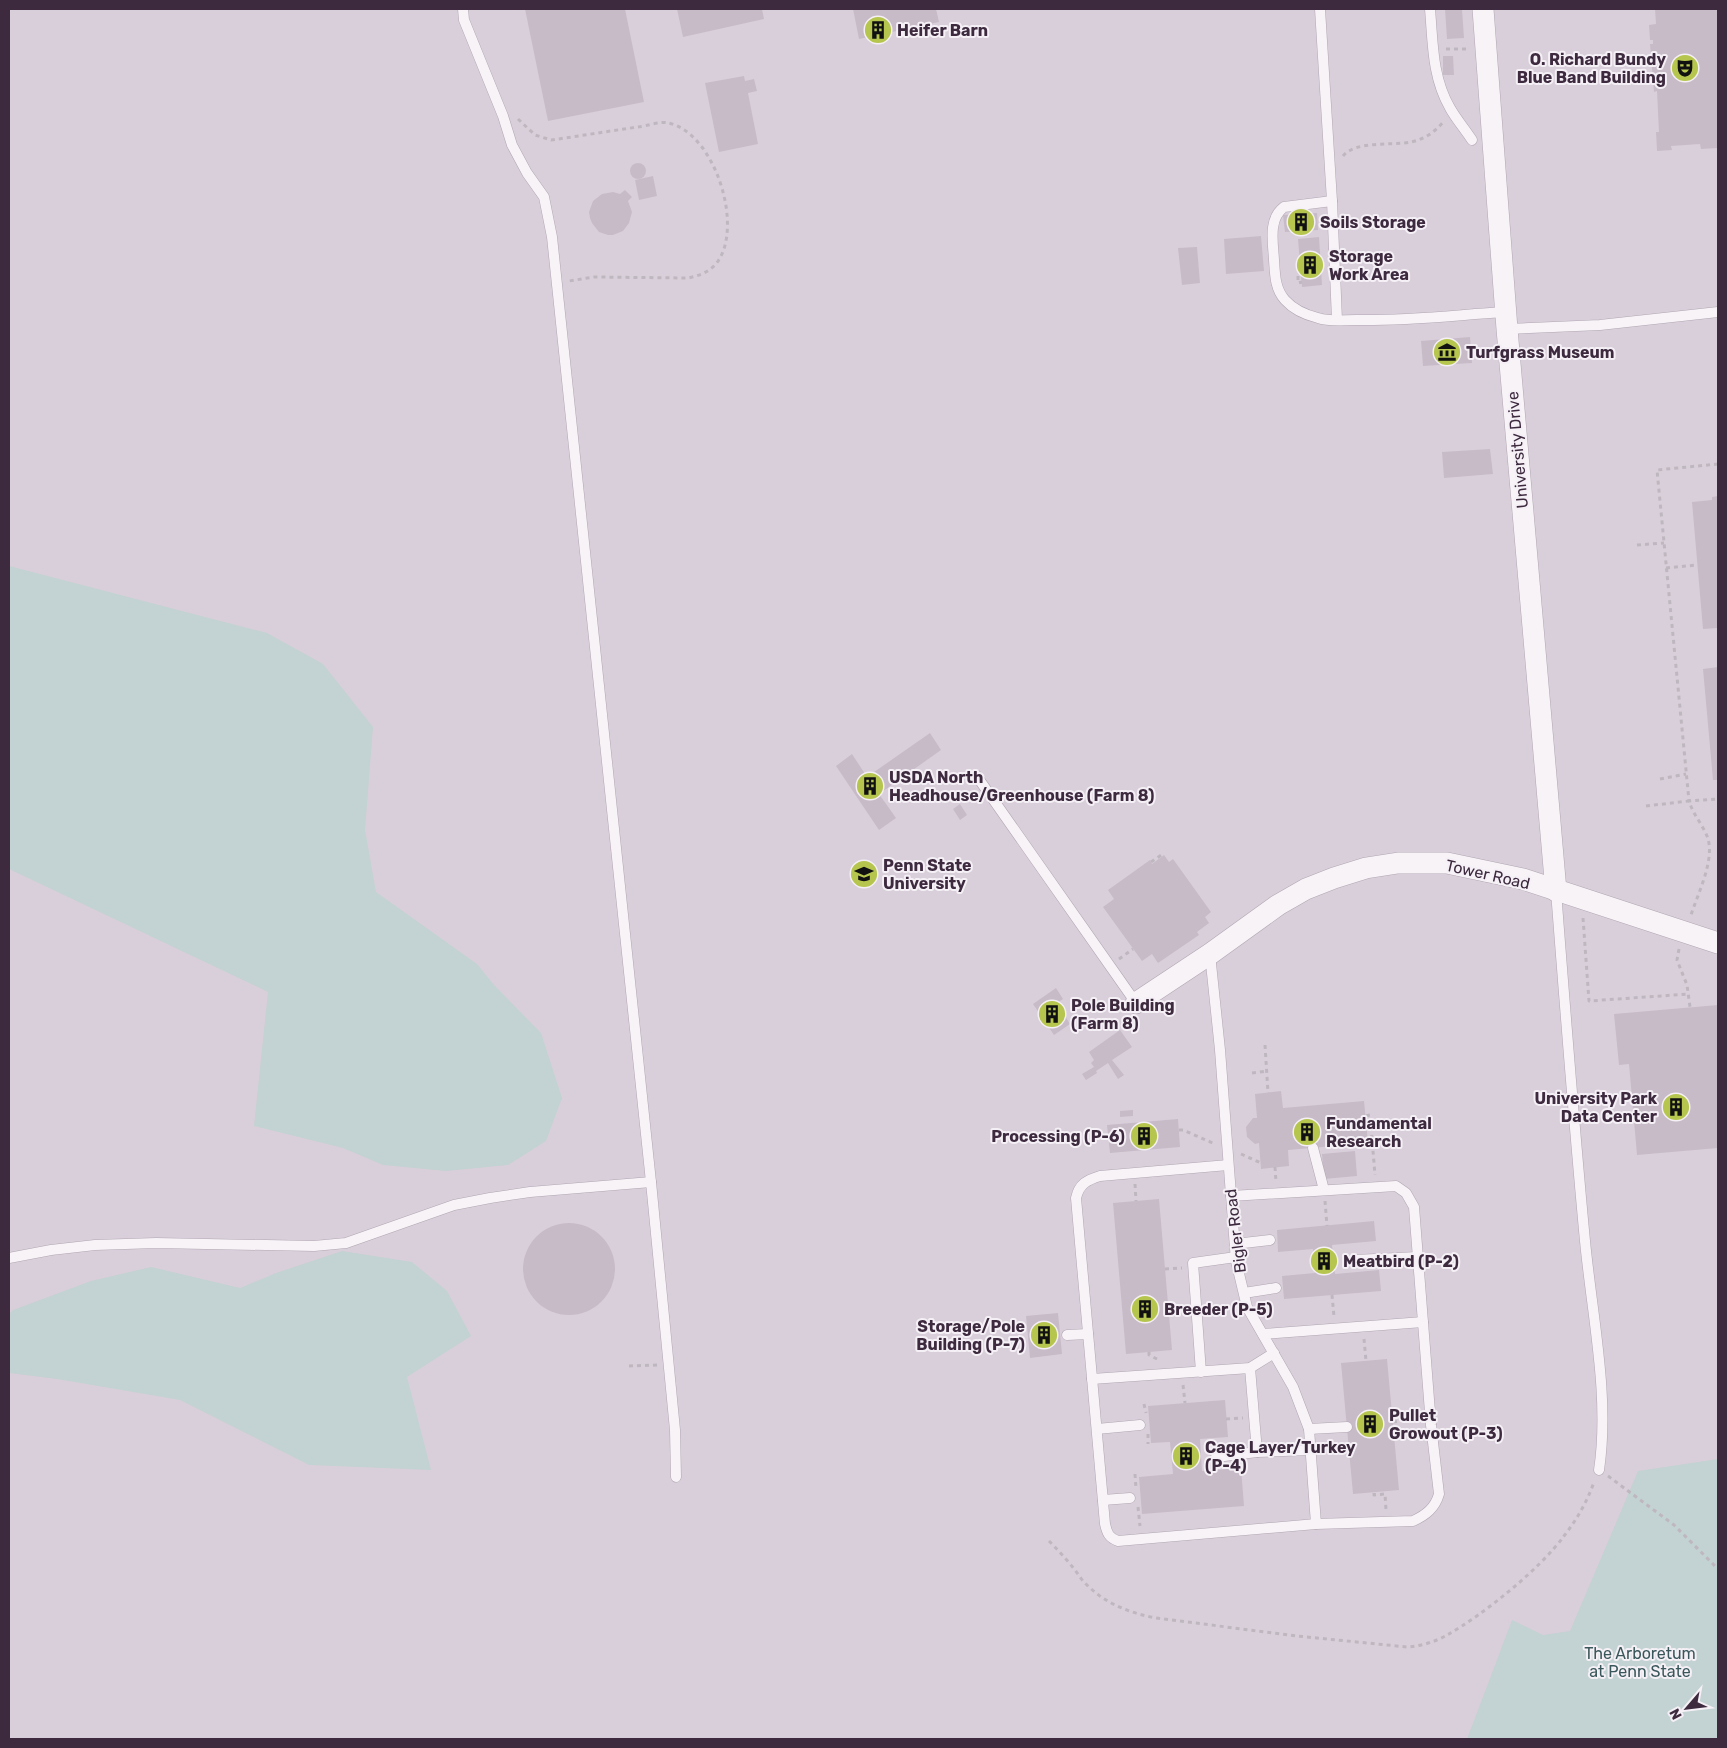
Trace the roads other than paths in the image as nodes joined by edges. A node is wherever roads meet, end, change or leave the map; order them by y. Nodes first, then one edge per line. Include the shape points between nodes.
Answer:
1 (463, 9) edge
2 (1320, 9) edge
3 (1430, 9) edge
4 (1483, 9) edge
5 (1472, 140) dead end
6 (1332, 201) junction
7 (1718, 312) edge
8 (1337, 320) junction
9 (1506, 320) junction
10 (976, 774) dead end
11 (1556, 891) junction
12 (1718, 943) edge
13 (1210, 954) junction
14 (1136, 1003) joint
15 (1313, 1148) dead end
16 (1228, 1165) junction
17 (651, 1182) junction
18 (1324, 1190) junction
19 (1230, 1196) junction
20 (1270, 1240) dead end
21 (1234, 1244) junction
22 (1236, 1257) junction
23 (1418, 1257) junction
24 (9, 1258) edge
25 (1354, 1260) dead end
26 (1276, 1288) dead end
27 (1244, 1293) junction
28 (1423, 1322) junction
29 (1088, 1334) junction
30 (1263, 1334) junction
31 (1067, 1336) dead end
32 (1274, 1353) junction
33 (1250, 1368) junction
34 (1201, 1372) junction
35 (1092, 1379) junction
36 (1140, 1425) dead end
37 (1347, 1427) dead end
38 (1097, 1429) junction
39 (1309, 1429) junction
40 (1310, 1450) junction
41 (1257, 1452) junction
42 (1216, 1457) dead end
43 (1599, 1470) road end
44 (676, 1477) dead end
45 (1130, 1498) dead end
46 (1103, 1500) junction
47 (1316, 1524) junction

1 - 17 lane via 464,20 512,145 544,197 552,237
2 - 6 lane
3 - 5 lane via 1435,70 1440,88
4 - 9 street, University Drive
6 - 8 lane
6 - 8 lane via 1284,207 1274,219 1272,240 1275,281 1286,300 1299,311 1319,319
7 - 9 lane via 1600,325
8 - 9 lane
9 - 11 street, University Drive
10 - 14 lane
11 - 12 street, Tower Road
11 - 13 street, Tower Road via 1446,862 1398,863 1366,868 1306,889
11 - 43 lane via 1578,1159 1601,1379 1602,1449
13 - 14 street, Tower Road
13 - 16 lane, Bigler Road
15 - 18 lane
16 - 19 lane, Bigler Road
16 - 29 lane via 1100,1176 1078,1188 1076,1198
17 - 24 lane via 490,1198 454,1206 346,1243 314,1246 95,1245
17 - 44 lane via 675,1430
18 - 19 lane
18 - 23 lane via 1396,1186 1406,1193 1414,1208
19 - 21 lane, Bigler Road
20 - 21 lane
21 - 22 lane, Bigler Road
22 - 27 lane, Bigler Road
22 - 34 lane via 1193,1263
23 - 25 lane
23 - 28 lane
26 - 27 lane
27 - 30 lane, Bigler Road via 1247,1306
28 - 30 lane
28 - 47 lane via 1439,1494 1437,1502 1432,1510 1413,1521
29 - 31 lane
29 - 35 lane
30 - 32 lane, Bigler Road
32 - 33 lane
32 - 39 lane, Bigler Road via 1293,1387
33 - 34 lane
33 - 41 lane
34 - 35 lane
35 - 38 lane
36 - 38 lane
37 - 39 lane
38 - 46 lane
39 - 40 lane, Bigler Road
40 - 41 lane
40 - 47 lane, Bigler Road
41 - 42 lane
45 - 46 lane
46 - 47 lane via 1107,1533 1118,1541

